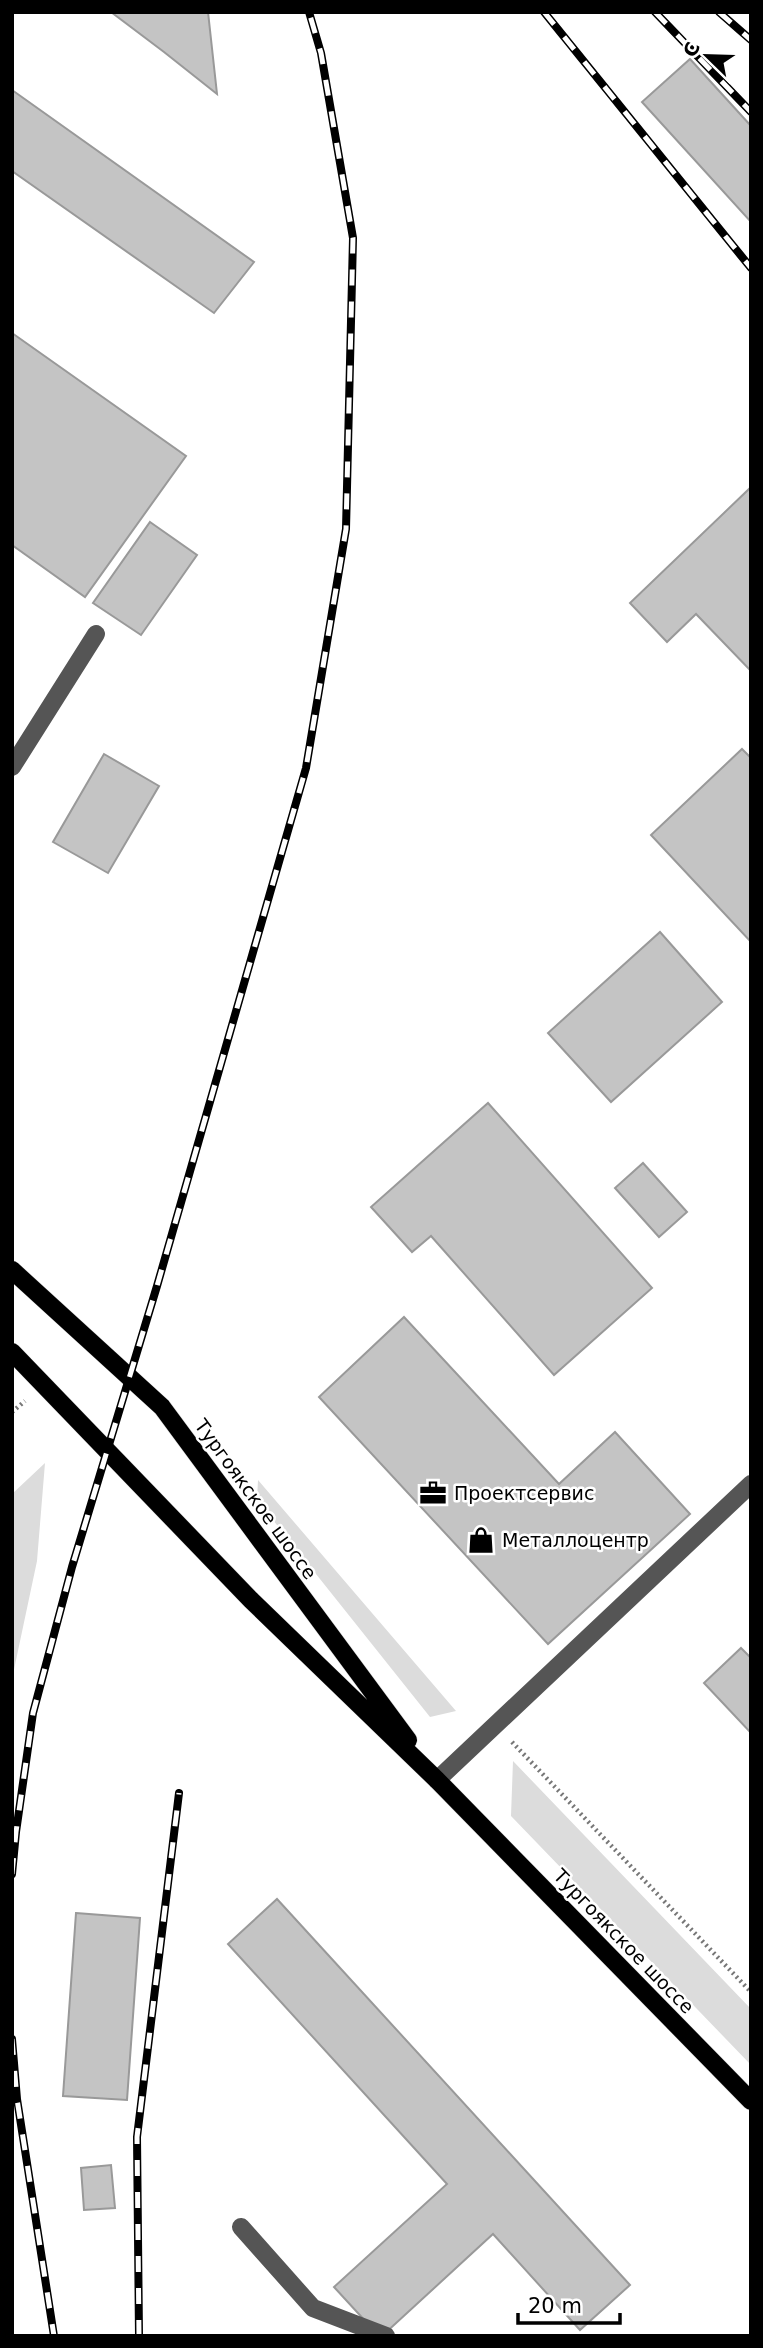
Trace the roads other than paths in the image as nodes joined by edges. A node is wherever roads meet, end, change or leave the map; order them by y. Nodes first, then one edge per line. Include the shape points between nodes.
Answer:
1 (96, 634) dead end
2 (12, 767) edge
3 (12, 1270) edge
4 (12, 1352) edge
5 (751, 1484) edge
6 (437, 1780) junction
7 (751, 2101) edge
8 (241, 2227) dead end
9 (386, 2336) edge

1 - 2 lane
3 - 6 main road, Тургоякское шоссе via 162,1407
4 - 6 main road, Тургоякское шоссе via 251,1600
5 - 6 lane
6 - 7 main road, Тургоякское шоссе
8 - 9 lane via 313,2308

